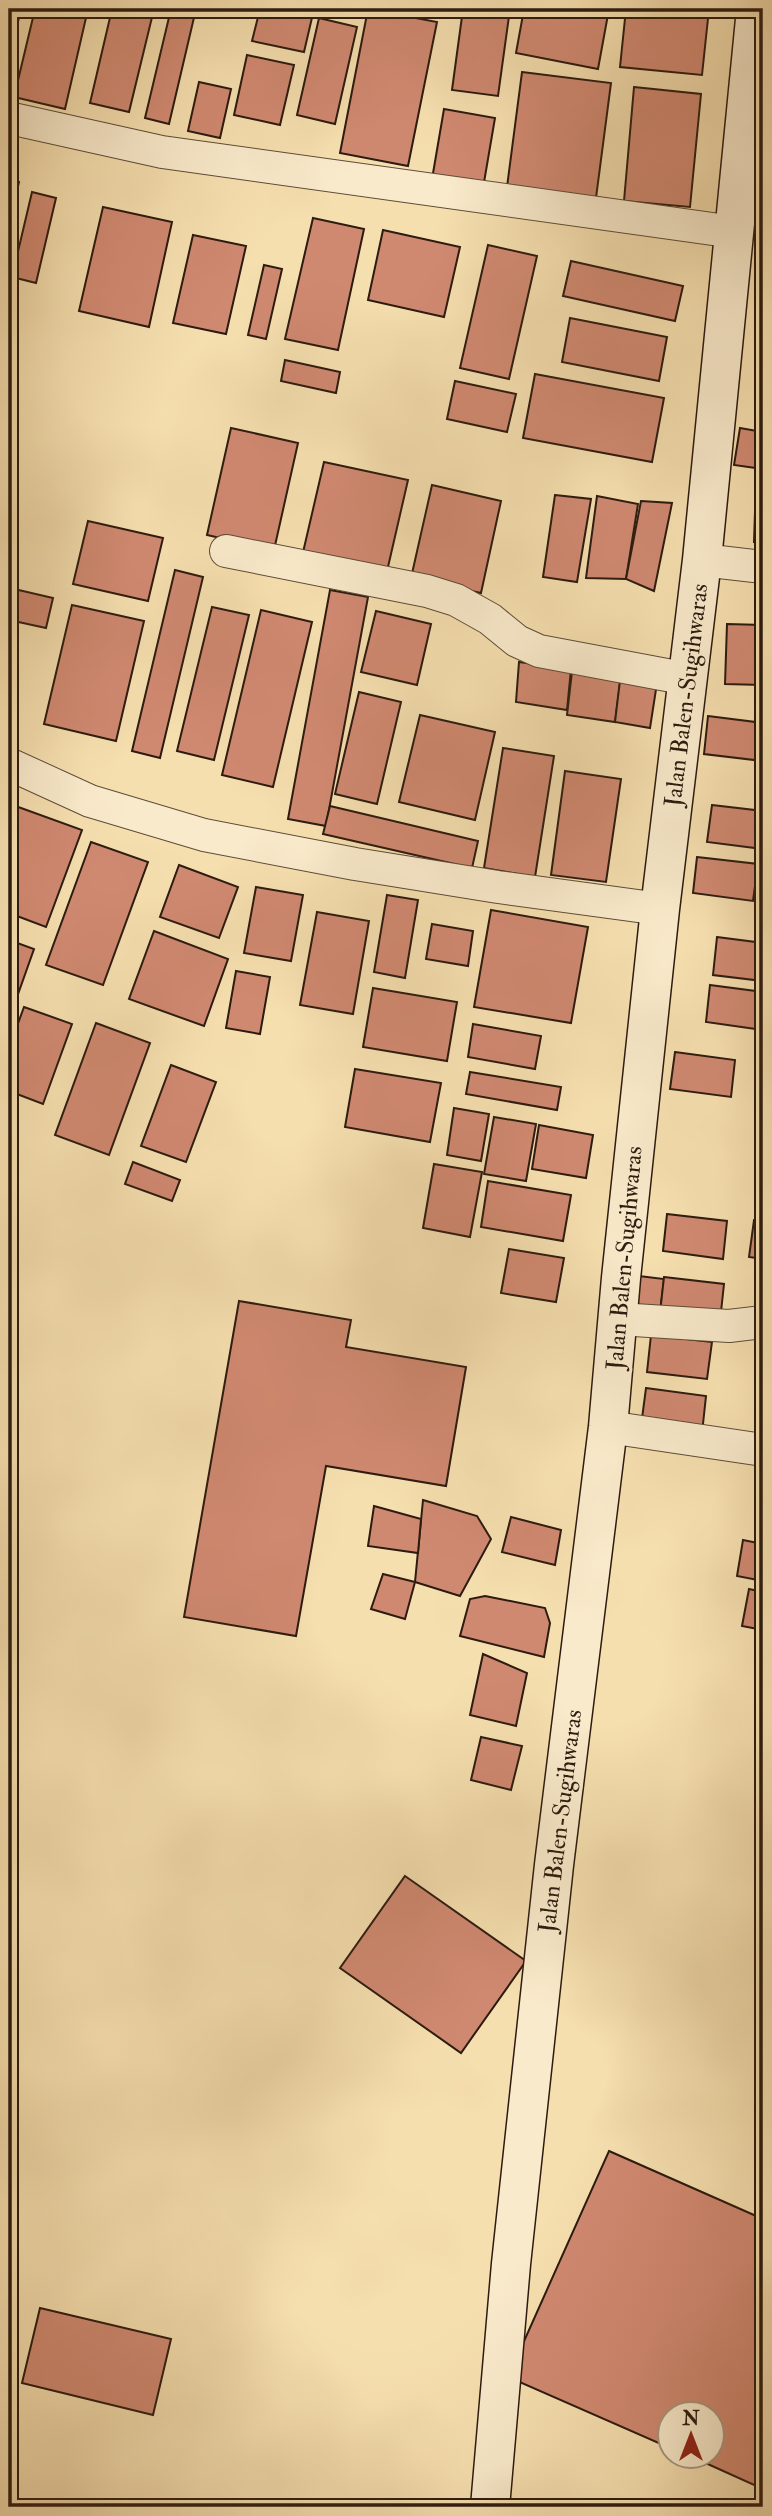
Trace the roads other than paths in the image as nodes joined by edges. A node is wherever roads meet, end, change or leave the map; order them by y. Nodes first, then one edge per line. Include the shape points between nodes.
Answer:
1 (755, 9) edge
2 (757, 65) edge
3 (9, 118) edge
4 (734, 232) junction
5 (226, 551) dead end
6 (702, 560) junction
7 (763, 567) edge
8 (688, 679) junction
9 (9, 764) edge
10 (660, 909) junction
11 (618, 1319) junction
12 (763, 1322) edge
13 (608, 1427) junction
14 (763, 1450) edge
15 (490, 2507) edge

1 - 2 street, Jalan Balen-Sugihwaras
2 - 4 street, Jalan Balen-Sugihwaras
3 - 4 street via 162,152
4 - 6 street, Jalan Balen-Sugihwaras
5 - 8 street via 427,591 456,600 539,651
6 - 7 street
6 - 8 street, Jalan Balen-Sugihwaras
8 - 10 street, Jalan Balen-Sugihwaras
9 - 10 street via 90,801 204,835 355,864
10 - 11 street, Jalan Balen-Sugihwaras
11 - 12 street via 729,1326
11 - 13 street, Jalan Balen-Sugihwaras
13 - 14 street
13 - 15 street, Jalan Balen-Sugihwaras via 545,1942

